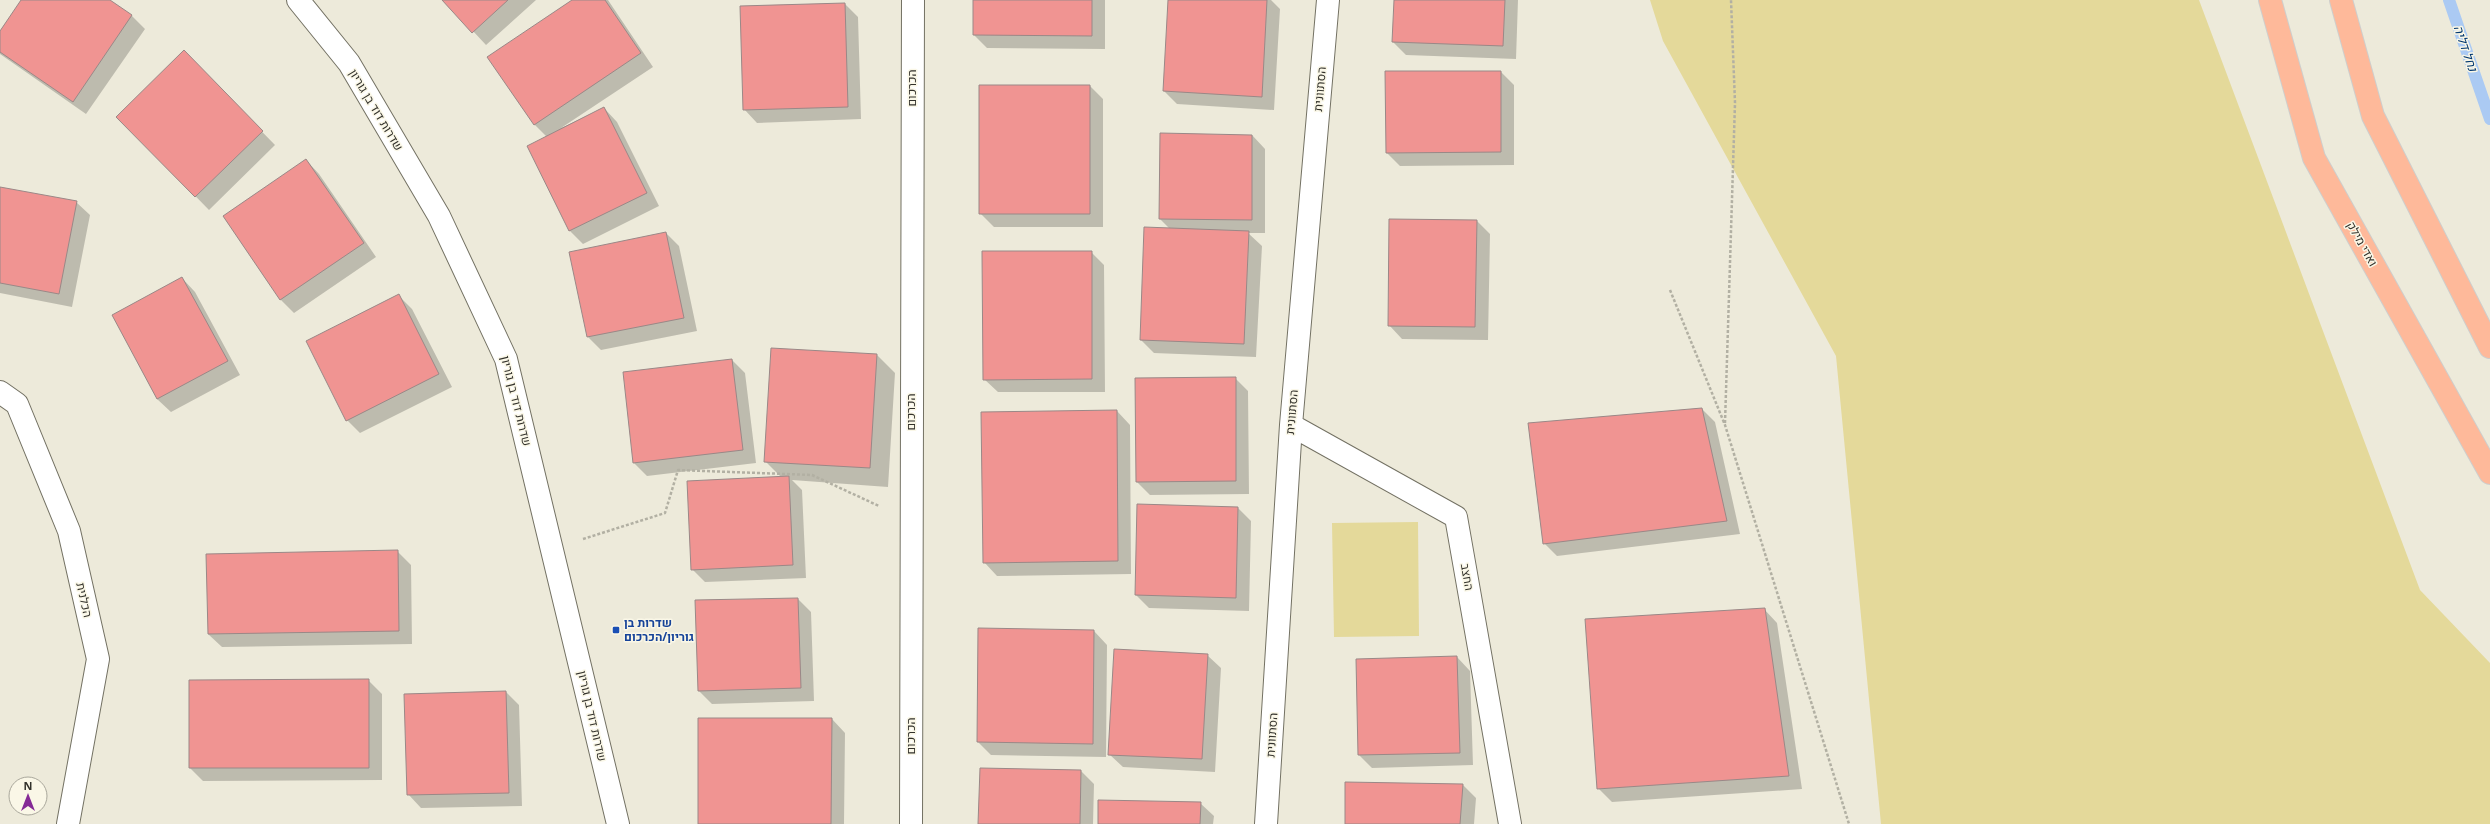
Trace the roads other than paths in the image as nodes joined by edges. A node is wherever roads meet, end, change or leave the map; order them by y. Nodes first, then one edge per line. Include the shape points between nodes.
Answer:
1 (298, 0) edge
2 (912, 0) edge
3 (1328, 0) edge
4 (2270, 0) edge
5 (2341, 0) edge
6 (2490, 347) edge
7 (0, 392) edge
8 (1291, 425) junction
9 (2490, 473) edge
10 (68, 824) edge
11 (618, 824) edge
12 (911, 824) edge
13 (1266, 824) edge
14 (1510, 824) edge

1 - 11 street, שדרות דוד בן גוריון via 349,63 439,216 506,358
2 - 12 street, הכרכום
3 - 8 street, הסתוונית
4 - 9 highway, ואדי מילק via 2314,158
5 - 6 highway via 2373,116
7 - 10 street, הכלנית via 17,404 69,531 98,659
8 - 13 street, הסתוונית
8 - 14 street, החצב via 1456,517

